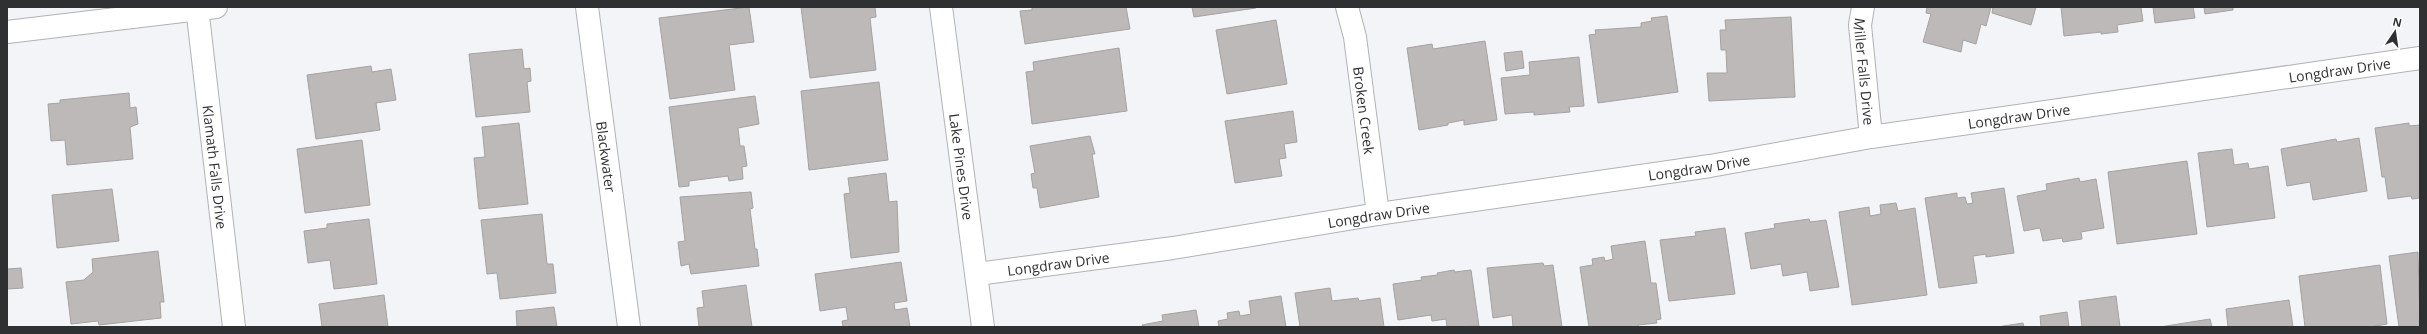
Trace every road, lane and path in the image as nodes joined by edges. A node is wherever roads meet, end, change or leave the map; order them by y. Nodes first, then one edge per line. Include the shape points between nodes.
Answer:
1 (587, 7) edge
2 (941, 7) edge
3 (1347, 7) edge
4 (1862, 7) edge
5 (203, 8) edge
6 (7, 32) edge
7 (2420, 58) edge
8 (1871, 137) junction
9 (1378, 214) junction
10 (977, 274) junction
11 (628, 317) edge
12 (234, 327) edge
13 (983, 327) edge

1 - 11 street, Blackwater
2 - 10 street, Lake Pines Drive
3 - 9 street, Broken Creek via 1355,38
4 - 8 street, Miller Falls Drive via 1860,25
5 - 6 street
5 - 12 street, Klamath Falls Drive
7 - 8 street, Longdraw Drive
8 - 9 street, Longdraw Drive via 1710,166
9 - 10 street, Longdraw Drive via 1173,248
10 - 13 street, Lake Pines Drive

